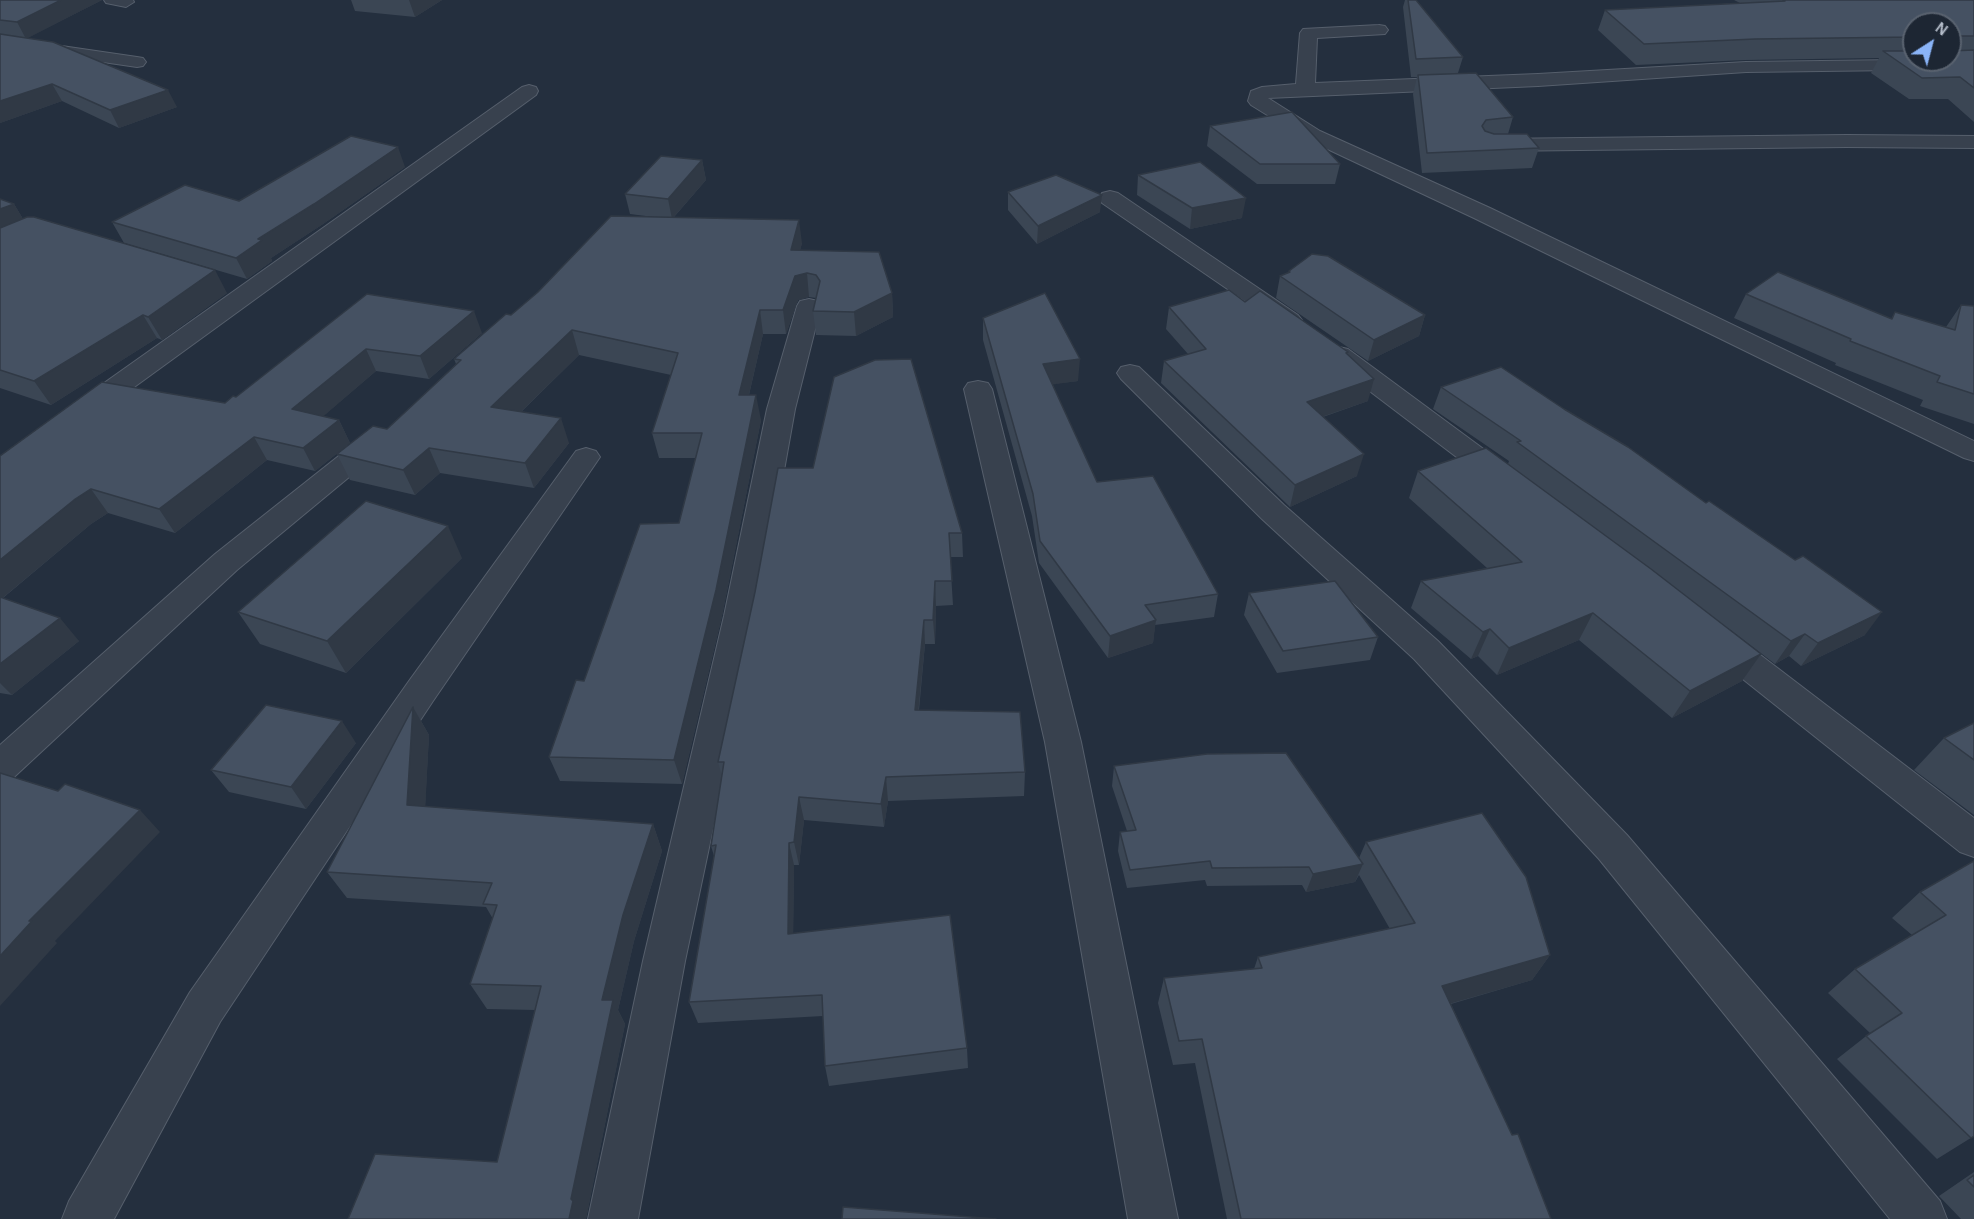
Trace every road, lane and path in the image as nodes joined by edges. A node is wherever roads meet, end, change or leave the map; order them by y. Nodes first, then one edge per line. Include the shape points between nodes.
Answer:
1 (1379, 30) dead end
2 (0, 42) edge
3 (30, 45) junction
4 (0, 58) edge
5 (137, 62) dead end
6 (1974, 64) edge
7 (1305, 90) junction
8 (529, 91) dead end
9 (1974, 142) edge
10 (1488, 145) edge
11 (1110, 198) dead end
12 (809, 306) dead end
13 (1130, 373) dead end
14 (978, 389) dead end
15 (400, 421) edge
16 (65, 425) edge
17 (1974, 452) edge
18 (586, 457) dead end
19 (1524, 494) edge
20 (1695, 622) edge
21 (0, 767) edge
22 (1974, 840) edge
23 (87, 1219) edge
24 (614, 1219) edge
25 (1153, 1219) edge
26 (1922, 1219) edge

1 - 7 street via 1309,33
2 - 3 street
3 - 4 street
3 - 5 street
6 - 7 street via 1746,67
7 - 17 street via 1269,91 1258,95 1258,101 1313,135
8 - 16 street via 241,287
9 - 10 street
11 - 19 street via 1333,351
12 - 24 street via 782,409 741,616 664,961
13 - 26 street via 1273,512 1426,650 1612,847
14 - 25 street via 1063,742
15 - 21 street via 226,562
18 - 23 street via 205,1007
20 - 22 street

